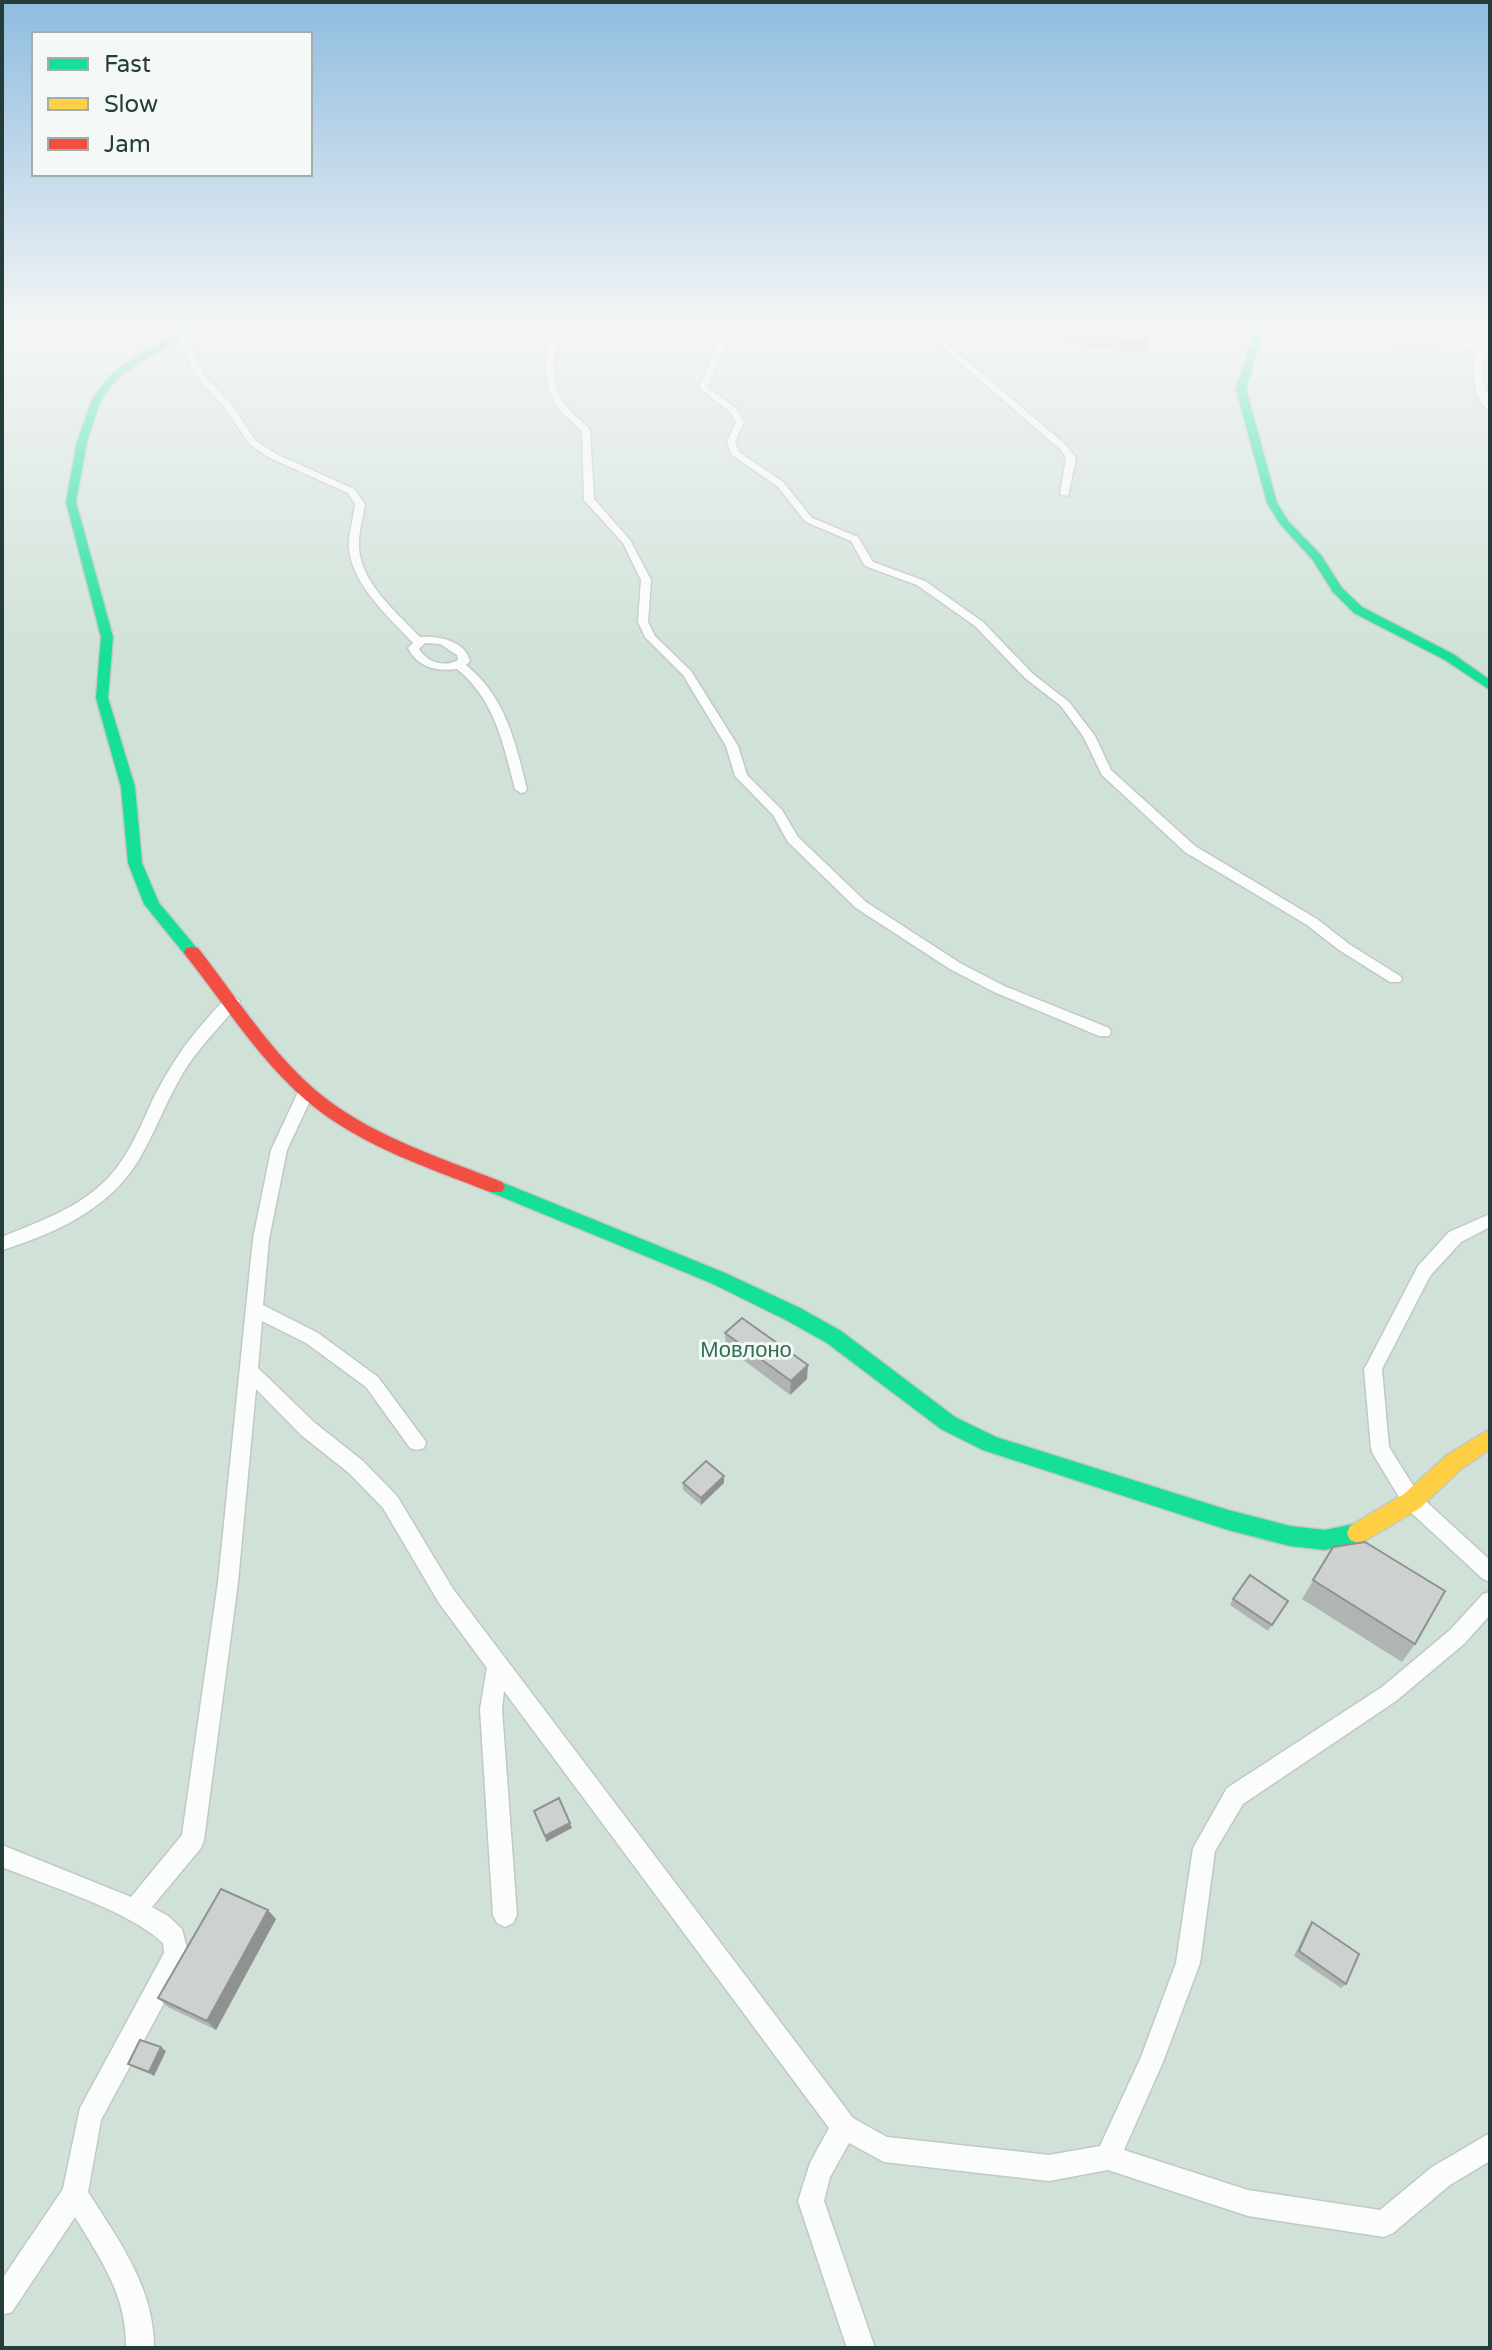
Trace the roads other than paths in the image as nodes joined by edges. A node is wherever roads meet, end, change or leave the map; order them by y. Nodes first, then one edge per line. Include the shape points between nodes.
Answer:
1 (85, 434) edge
2 (247, 434) edge
3 (586, 434) edge
4 (735, 434) edge
5 (1047, 434) edge
6 (1253, 434) edge
7 (1065, 494) dead end
8 (418, 642) junction
9 (459, 665) junction
10 (1490, 686) edge
11 (521, 789) dead end
12 (1395, 979) dead end
13 (233, 1001) junction
14 (1104, 1032) dead end
15 (307, 1090) junction
16 (1490, 1220) edge
17 (2, 1244) edge
18 (253, 1308) junction
19 (247, 1369) junction
20 (1490, 1438) edge
21 (417, 1442) dead end
22 (1412, 1501) junction
23 (1490, 1573) edge
24 (1490, 1601) edge
25 (498, 1665) junction
26 (2, 1856) edge
27 (135, 1910) junction
28 (505, 1915) dead end
29 (844, 2127) junction
30 (1490, 2146) edge
31 (1108, 2157) junction
32 (75, 2194) junction
33 (2, 2302) edge
34 (140, 2348) edge
35 (861, 2348) edge

1 - 13 street via 71,502 107,637 102,698 128,787 135,863 152,904
2 - 8 lane via 273,456 351,491 360,504 354,550 363,573
3 - 14 lane via 589,500 633,554 646,580 643,622 650,637 687,673 732,746 741,776 778,813 793,839 861,905 955,966
4 - 12 lane via 735,453 780,484 809,520 855,539 869,564 921,583 979,624 1029,676 1065,704 1089,736 1106,772 1190,849
5 - 7 lane via 1071,458
6 - 10 street via 1272,503 1337,590 1358,610 1449,657
8 - 9 lane via 413,648 419,658 442,667
8 - 9 lane via 434,639 451,645 464,657
9 - 11 lane via 484,685 502,717
13 - 15 street
13 - 17 lane via 192,1045 135,1157 106,1190 66,1219
15 - 18 lane via 279,1150
15 - 22 street via 345,1120 399,1147 793,1314 834,1337 948,1423 990,1444 1290,1536 1325,1540 1356,1534
16 - 22 lane via 1455,1237 1424,1271 1373,1369 1380,1448
18 - 19 lane
18 - 21 lane via 312,1338 372,1382
19 - 25 lane via 390,1502 446,1596
19 - 27 lane via 228,1582 193,1840
20 - 22 street
22 - 23 lane
24 - 31 lane via 1457,1637 1389,1694 1235,1796 1204,1848 1188,1963
25 - 28 lane via 491,1709
25 - 29 lane
26 - 27 lane
27 - 32 lane via 174,1937 176,1953 89,2117
29 - 31 lane via 884,2149 1034,2167
29 - 35 lane via 819,2169 811,2201
30 - 31 lane via 1441,2176 1384,2224 1248,2203
32 - 33 lane
32 - 34 lane via 131,2289 143,2328

